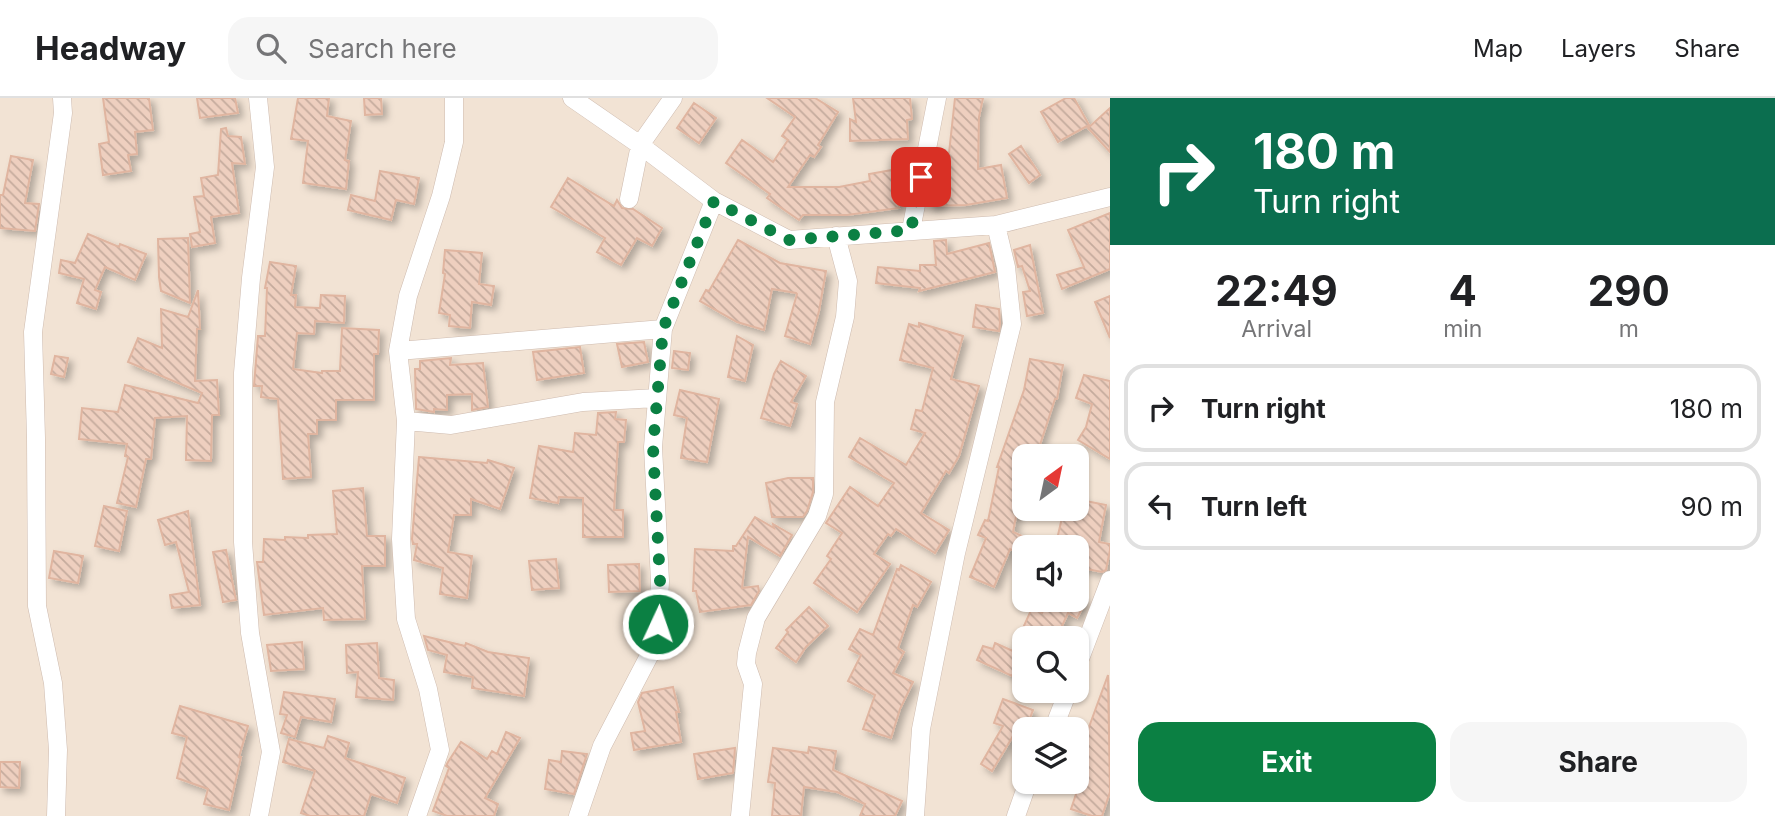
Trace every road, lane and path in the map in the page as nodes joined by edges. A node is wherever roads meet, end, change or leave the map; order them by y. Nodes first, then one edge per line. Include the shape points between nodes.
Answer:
1 (62, 98) edge
2 (258, 98) edge
3 (454, 98) edge
4 (572, 98) edge
5 (673, 98) edge
6 (937, 98) edge
7 (640, 145) junction
8 (1110, 197) edge
9 (629, 199) dead end
10 (714, 201) junction
11 (996, 225) junction
12 (911, 230) junction
13 (835, 236) junction
14 (663, 329) junction
15 (398, 351) junction
16 (657, 398) junction
17 (406, 421) junction
18 (1110, 580) edge
19 (1089, 635) edge
20 (1024, 794) edge
21 (56, 816) edge
22 (259, 816) edge
23 (417, 816) edge
24 (578, 816) edge
25 (740, 816) edge
26 (915, 816) edge
27 (1016, 816) edge

1 - 21 street via 33,332 37,606 53,683
2 - 22 street via 265,167 243,373 243,542 250,634 271,752
3 - 15 street via 454,142 408,296
4 - 7 street
5 - 7 street
6 - 12 street
7 - 9 street
7 - 10 street
8 - 11 street
10 - 13 street via 789,240
10 - 14 street
11 - 12 street
11 - 26 street via 1012,324 956,553 920,729
12 - 13 street
13 - 25 street via 848,281 845,317 825,402 824,494 817,516 756,618 748,644 753,684
14 - 15 street
14 - 16 street
15 - 17 street
16 - 17 street via 583,402 451,425
16 - 24 street via 653,447 658,624 650,654 602,746
17 - 23 street via 401,539 406,620 428,689 440,750
18 - 19 street
20 - 27 street

